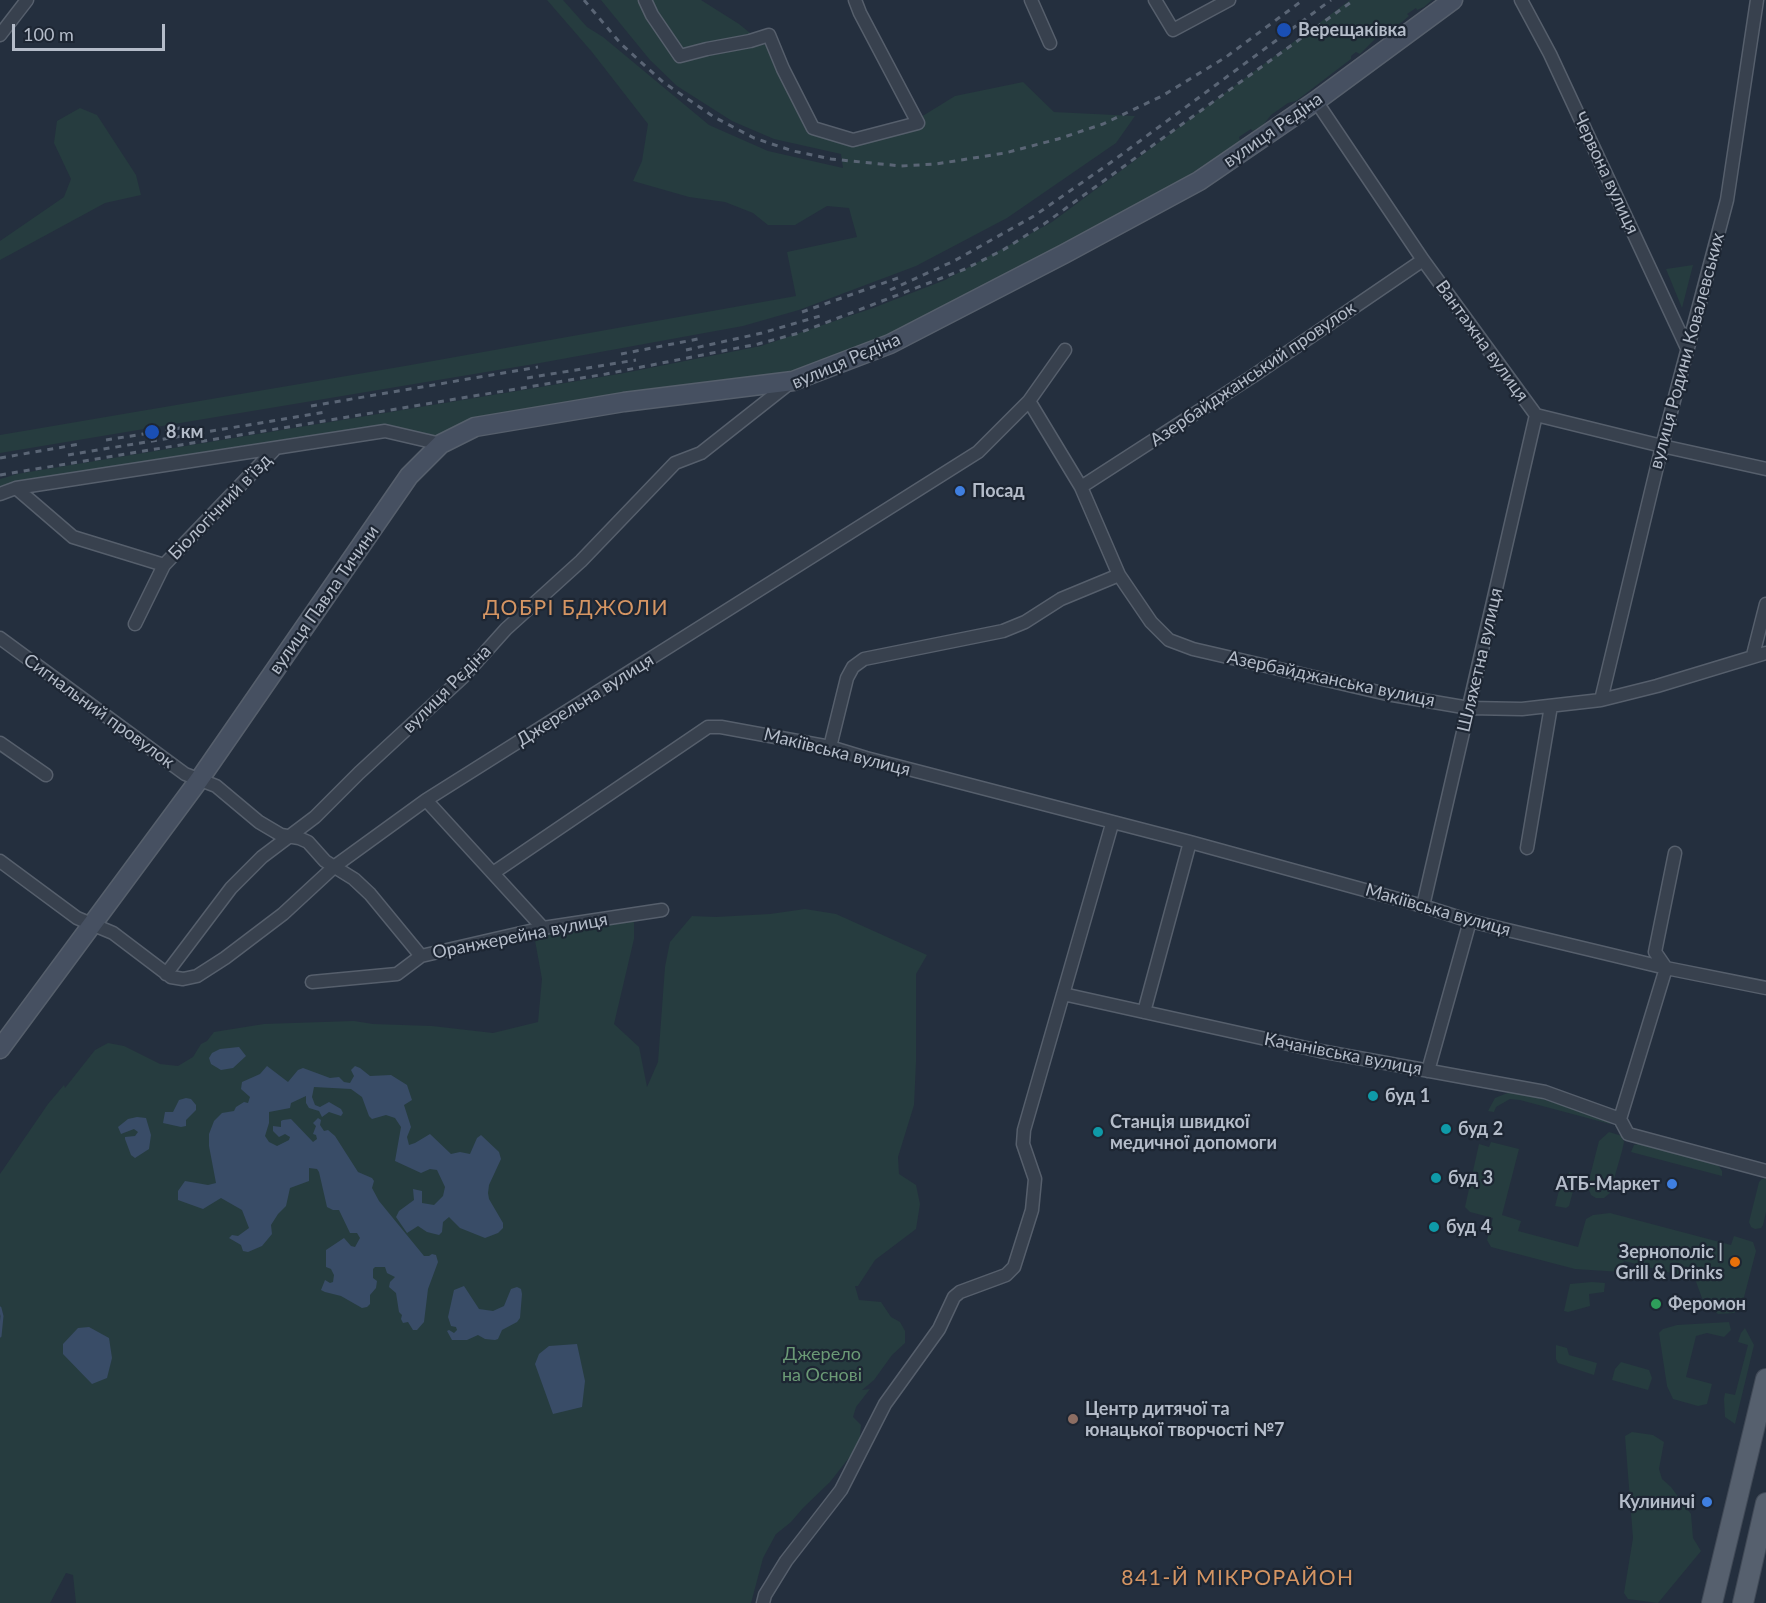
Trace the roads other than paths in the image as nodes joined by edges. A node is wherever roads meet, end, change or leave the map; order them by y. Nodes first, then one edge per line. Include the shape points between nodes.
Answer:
1 (27, 0) edge
2 (645, 0) edge
3 (855, 0) edge
4 (1031, 0) edge
5 (1155, 0) edge
6 (1230, 0) edge
7 (1453, 0) edge
8 (1521, 0) edge
9 (1757, 0) edge
10 (0, 35) edge
11 (1050, 43) dead end
12 (1316, 101) junction
13 (1423, 260) junction
14 (1687, 348) junction
15 (1065, 350) dead end
16 (793, 381) junction
17 (1029, 401) junction
18 (1536, 415) junction
19 (441, 444) junction
20 (1662, 446) junction
21 (275, 449) junction
22 (1766, 469) edge
23 (1081, 487) junction
24 (16, 488) junction
25 (0, 494) edge
26 (164, 565) junction
27 (1119, 575) junction
28 (1766, 604) edge
29 (135, 624) dead end
30 (0, 638) edge
31 (1766, 652) edge
32 (1753, 656) junction
33 (1601, 700) junction
34 (1551, 706) junction
35 (1469, 708) junction
36 (0, 743) edge
37 (830, 747) junction
38 (46, 775) dead end
39 (200, 780) junction
40 (426, 800) junction
41 (1112, 824) junction
42 (289, 836) junction
43 (1190, 842) junction
44 (1527, 848) dead end
45 (1675, 853) dead end
46 (0, 861) edge
47 (335, 866) junction
48 (493, 873) junction
49 (1423, 906) junction
50 (662, 910) dead end
51 (1470, 921) junction
52 (92, 926) junction
53 (543, 928) junction
54 (422, 956) junction
55 (1666, 968) junction
56 (166, 974) junction
57 (312, 982) dead end
58 (1766, 988) edge
59 (1064, 994) junction
60 (1144, 1012) junction
61 (0, 1049) edge
62 (1428, 1071) junction
63 (1620, 1119) junction
64 (1766, 1171) edge
65 (1766, 1379) edge
66 (1766, 1503) edge
67 (763, 1603) edge
68 (1712, 1603) edge
69 (1743, 1603) edge

1 - 10 street
2 - 3 street via 680,56 769,35 813,128 853,140 918,123
4 - 11 street
5 - 6 street via 1173,30
7 - 12 main road, вулиця Рєдіна
8 - 14 street, Червона вулиця
9 - 14 street, вулиця Родини Ковалевських via 1726,200
12 - 13 street, Вантажна вулиця
12 - 16 main road, вулиця Рєдіна via 1199,181 1064,254 891,344
13 - 18 street, Вантажна вулиця
13 - 23 street, Азербайджанський провулок
14 - 20 street, вулиця Родини Ковалевських
15 - 17 street, Джерельна вулиця
16 - 19 main road, вулиця Павла Тичини via 624,402 475,427
16 - 42 street, вулиця Рєдіна via 701,453 675,463 581,561 506,629 463,677 315,817
17 - 23 street, Азербайджанська вулиця
17 - 40 street, Джерельна вулиця via 978,452
18 - 20 street, Вантажна вулиця
18 - 35 street, Шляхетна вулиця
19 - 21 street via 385,431
19 - 39 main road, вулиця Павла Тичини via 410,476
20 - 22 street, Вантажна вулиця
20 - 33 street, вулиця Родини Ковалевських
21 - 24 street
21 - 26 street, Біологічний в’їзд
23 - 27 street, Азербайджанська вулиця
24 - 25 street
24 - 26 street, Біологічний в’їзд via 73,537
26 - 29 street, Біологічний в’їзд
27 - 35 street, Азербайджанська вулиця via 1151,622 1169,640 1192,649 1387,694
27 - 37 street via 1061,599 1003,631 864,658 853,666 847,678
28 - 32 street
30 - 39 street, Сигнальний провулок via 185,774
31 - 32 street, Азербайджанська вулиця
32 - 33 street, Азербайджанська вулиця
33 - 34 street, Азербайджанська вулиця
34 - 35 street, Азербайджанська вулиця
34 - 44 street
35 - 49 street, Шляхетна вулиця
36 - 38 street
37 - 41 street, Макіївська вулиця
37 - 48 street, Макіївська вулиця via 777,735 708,727
39 - 42 street, Сигнальний провулок via 216,786 259,822
39 - 52 main road, вулиця Павла Тичини
40 - 47 street, Джерельна вулиця
40 - 48 street
41 - 43 street, Макіївська вулиця
41 - 59 street
42 - 47 street, Сигнальний провулок via 308,842
42 - 56 street, вулиця Рєдіна via 231,888
43 - 49 street, Макіївська вулиця
43 - 60 street
45 - 55 street via 1655,952
46 - 52 street
47 - 54 street, Сигнальний провулок via 370,894
47 - 56 street, Джерельна вулиця via 283,914 225,958 196,976 183,979
48 - 53 street
49 - 51 street, Макіївська вулиця
50 - 53 street, Оранжерейна вулиця
51 - 55 street, Макіївська вулиця
51 - 62 street
52 - 56 street via 113,933
52 - 61 main road, вулиця Павла Тичини
53 - 54 street, Оранжерейна вулиця
54 - 57 street, Оранжерейна вулиця via 397,974
55 - 58 street, Макіївська вулиця
55 - 63 street
59 - 60 street, Качанівська вулиця
59 - 67 street via 1024,1130 1023,1144 1035,1179 1032,1210 1014,1267 1006,1275 954,1297 939,1329 885,1404 841,1490 786,1561
60 - 62 street, Качанівська вулиця
62 - 63 street, Качанівська вулиця via 1545,1092
63 - 64 street, Качанівська вулиця via 1628,1134
65 - 68 main road
66 - 69 main road

